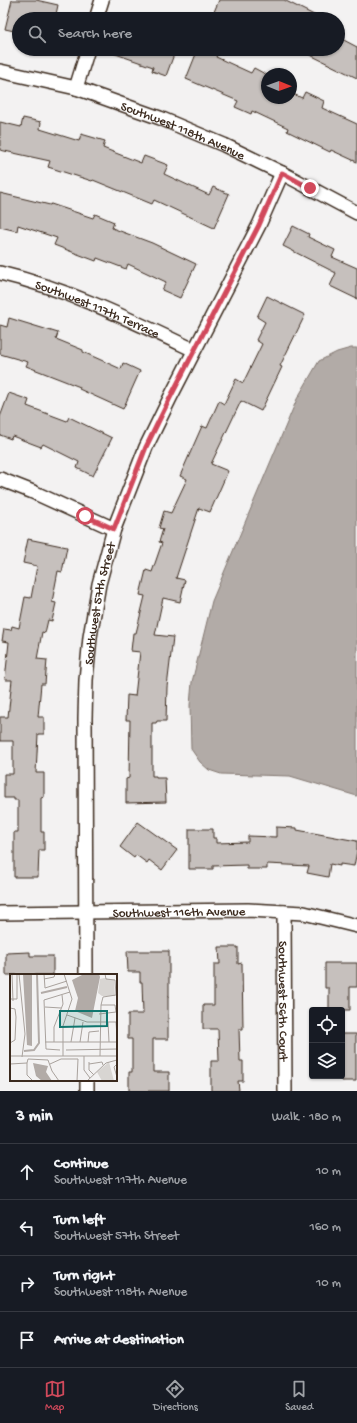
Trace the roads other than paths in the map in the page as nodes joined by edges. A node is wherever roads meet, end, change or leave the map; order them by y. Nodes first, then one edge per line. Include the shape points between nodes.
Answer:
1 (102, 0) edge
2 (98, 12) edge
3 (86, 56) edge
4 (0, 71) edge
5 (76, 88) junction
6 (282, 173) junction
7 (357, 213) edge
8 (0, 273) edge
9 (194, 350) junction
10 (0, 479) edge
11 (114, 529) junction
12 (284, 912) junction
13 (0, 913) edge
14 (86, 913) junction
15 (357, 926) edge
16 (86, 974) edge
17 (86, 1081) edge
18 (87, 1091) edge
19 (285, 1091) edge

1 - 2 street
3 - 5 street
4 - 5 street, Southwest 118th Avenue
5 - 6 street, Southwest 118th Avenue via 160,118
6 - 7 street, Southwest 118th Avenue
6 - 9 street, Southwest 57th Street via 259,225
8 - 9 street, Southwest 117th Terrace via 65,292 130,319
9 - 11 street, Southwest 57th Street via 146,447
10 - 11 street
11 - 14 street, Southwest 57th Street via 99,584 86,680
12 - 14 street, Southwest 116th Avenue via 248,910
12 - 15 street, Southwest 116th Avenue via 304,913
12 - 19 street, Southwest 56th Court
13 - 14 street, Southwest 116th Avenue
14 - 16 street, Southwest 57th Street
17 - 18 street

